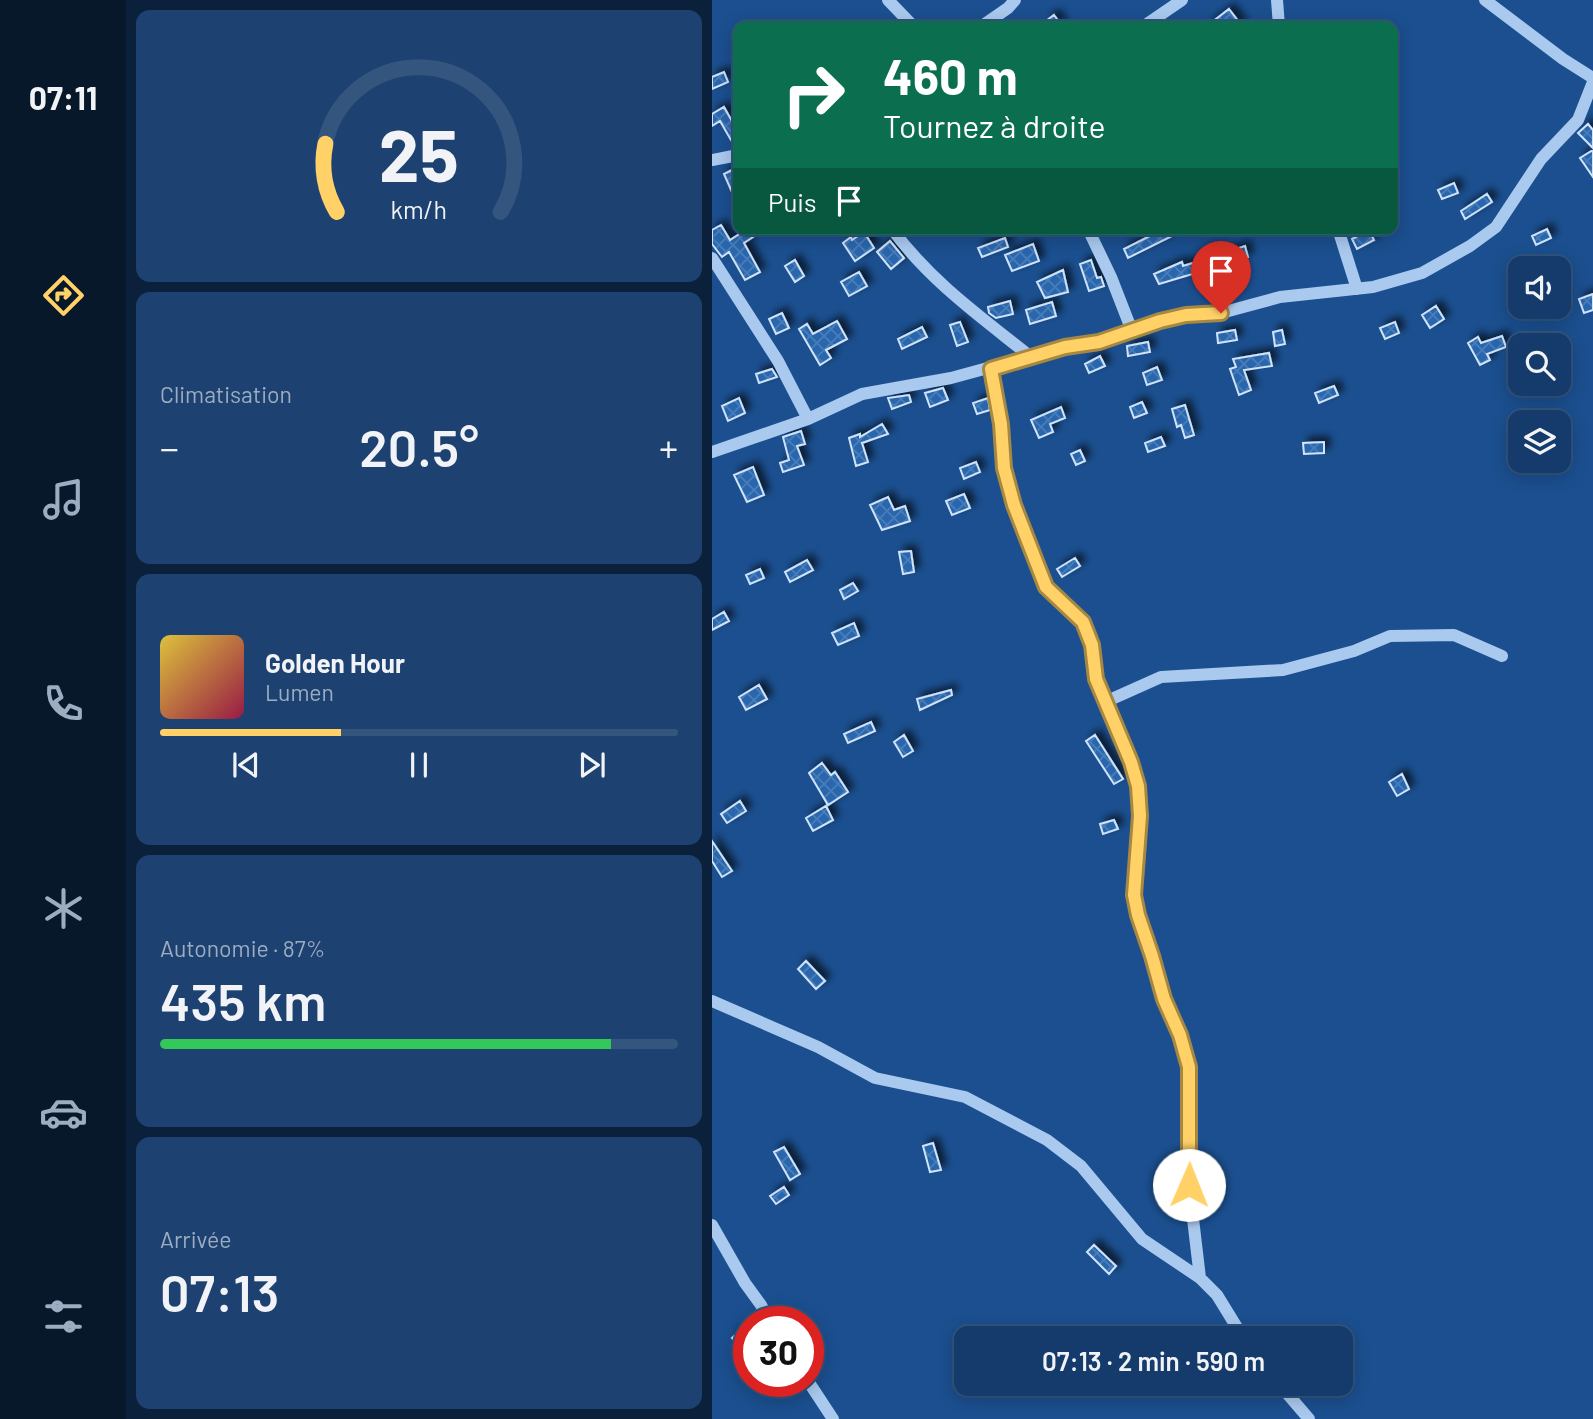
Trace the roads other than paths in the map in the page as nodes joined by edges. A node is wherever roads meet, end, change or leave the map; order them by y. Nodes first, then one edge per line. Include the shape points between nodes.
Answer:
1 (888, 0) edge
2 (1015, 0) edge
3 (1182, 0) edge
4 (1277, 0) edge
5 (1485, 0) edge
6 (908, 21) edge
7 (989, 21) edge
8 (1151, 21) edge
9 (1279, 21) edge
10 (1593, 80) edge
11 (733, 156) edge
12 (712, 160) edge
13 (896, 235) edge
14 (1091, 235) edge
15 (1340, 235) edge
16 (712, 258) edge
17 (1357, 289) junction
18 (1132, 331) junction
19 (1031, 358) junction
20 (991, 369) junction
21 (808, 419) junction
22 (712, 452) edge
23 (1502, 656) dead end
24 (1105, 702) junction
25 (712, 1001) edge
26 (712, 1225) edge
27 (1200, 1278) junction
28 (762, 1306) edge
29 (1236, 1326) edge
30 (1289, 1396) edge
31 (819, 1397) edge
32 (833, 1419) edge
33 (1309, 1419) edge

1 - 6 street
2 - 7 street
3 - 8 street
4 - 9 street
5 - 10 street
10 - 17 street via 1578,120 1541,159 1496,227 1422,273
11 - 12 street
13 - 19 street via 943,288
14 - 18 street
15 - 17 street
16 - 21 street via 778,361
17 - 18 street via 1280,297 1221,313 1186,315
18 - 19 street
19 - 20 street
20 - 21 street via 862,394
20 - 24 street via 1004,468 1014,505 1046,587 1083,622
21 - 22 street
23 - 24 street via 1454,635 1390,636 1283,670 1161,677
24 - 27 street via 1138,786 1134,895 1138,915 1189,1067 1189,1185
25 - 27 street via 818,1047 875,1078 965,1097 1047,1140 1081,1166 1142,1239
26 - 28 street
27 - 29 street
30 - 33 street
31 - 32 street

